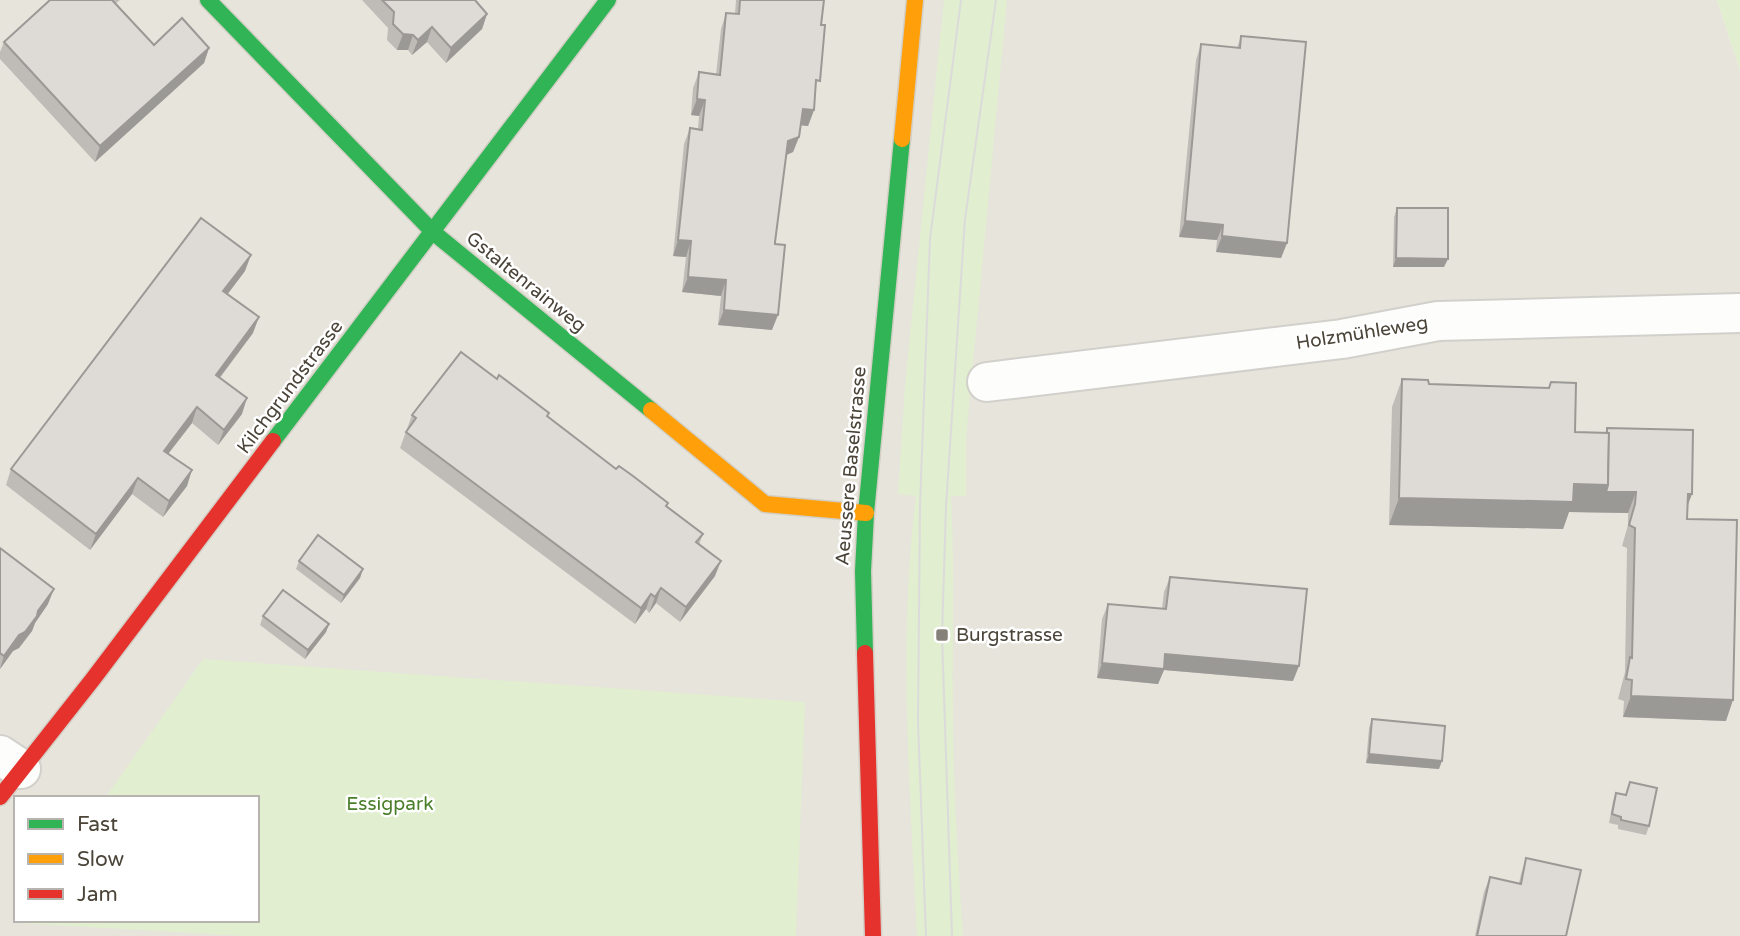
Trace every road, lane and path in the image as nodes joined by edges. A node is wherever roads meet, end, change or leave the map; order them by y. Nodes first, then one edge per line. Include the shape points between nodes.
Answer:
1 (208, 0) edge
2 (608, 0) edge
3 (915, 0) edge
4 (434, 233) junction
5 (1740, 313) edge
6 (986, 382) dead end
7 (866, 513) junction
8 (7, 774) edge
9 (873, 936) edge

1 - 4 street, Gstaltenrainweg
2 - 4 street, Kilchgrundstrasse
3 - 7 street, Aeussere Baselstrasse
4 - 7 street, Gstaltenrainweg via 765,505
4 - 8 street, Kilchgrundstrasse via 93,679
5 - 6 street, Holzmühleweg via 1438,321 1342,339
7 - 9 street, Aeussere Baselstrasse via 863,571

